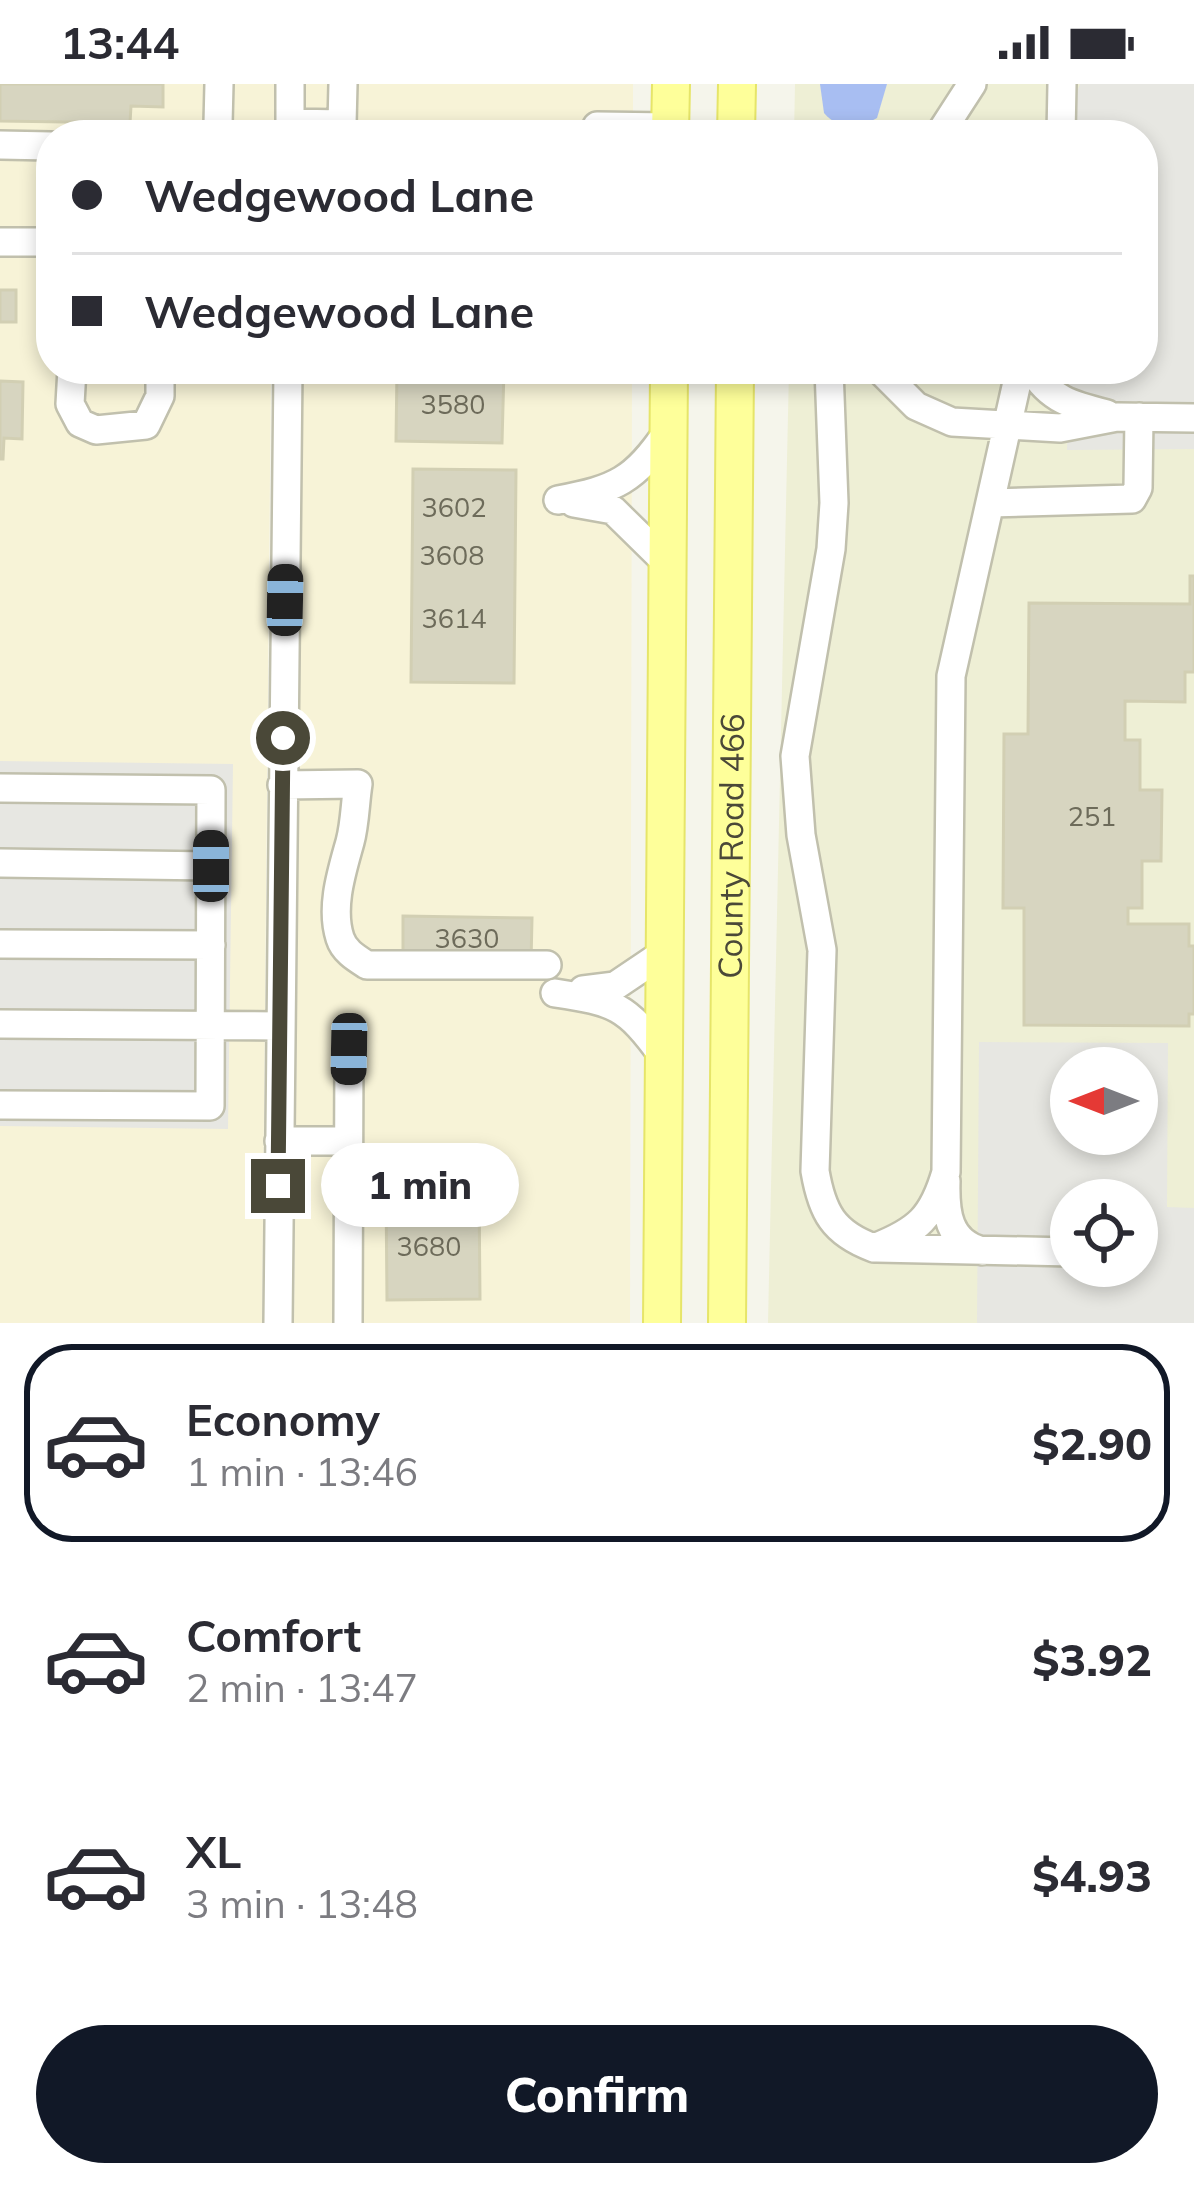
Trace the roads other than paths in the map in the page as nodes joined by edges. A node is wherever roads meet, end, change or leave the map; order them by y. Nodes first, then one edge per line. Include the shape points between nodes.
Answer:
1 (219, 84) edge
2 (290, 84) edge
3 (343, 84) edge
4 (671, 84) edge
5 (737, 84) edge
6 (972, 84) edge
7 (1062, 84) edge
8 (218, 120) edge
9 (290, 120) edge
10 (342, 120) edge
11 (670, 120) edge
12 (736, 120) edge
13 (949, 120) edge
14 (1061, 120) edge
15 (0, 146) edge
16 (36, 146) edge
17 (0, 242) edge
18 (36, 242) edge
19 (71, 384) edge
20 (160, 384) edge
21 (288, 384) edge
22 (669, 384) edge
23 (734, 384) edge
24 (830, 384) edge
25 (891, 384) edge
26 (1017, 384) edge
27 (1043, 384) edge
28 (1128, 417) junction
29 (1194, 418) edge
30 (1008, 425) junction
31 (668, 431) junction
32 (990, 503) junction
33 (667, 563) junction
34 (282, 784) junction
35 (0, 788) edge
36 (0, 863) edge
37 (211, 866) junction
38 (0, 944) edge
39 (211, 945) junction
40 (664, 952) junction
41 (548, 965) dead end
42 (0, 1024) edge
43 (211, 1025) junction
44 (280, 1026) junction
45 (349, 1049) dead end
46 (663, 1056) junction
47 (0, 1105) edge
48 (279, 1141) junction
49 (348, 1141) junction
50 (946, 1172) junction
51 (874, 1248) junction
52 (986, 1252) junction
53 (1050, 1252) edge
54 (278, 1323) edge
55 (348, 1323) edge
56 (662, 1323) edge
57 (727, 1323) edge

1 - 8 street
2 - 9 street
3 - 10 street
4 - 11 main road
5 - 12 main road
6 - 13 street
7 - 14 street
15 - 16 street
17 - 18 street
19 - 20 street via 80,424 96,430 146,425
21 - 34 street
22 - 31 main road, County Road 466
23 - 57 main road, County Road 466
24 - 51 street via 831,549 795,756 822,950 815,1171 832,1225
25 - 30 street via 952,422
26 - 30 street
27 - 28 street via 1068,404
28 - 29 street
28 - 30 street via 1060,428
28 - 32 street via 1138,488 1132,499
30 - 32 street
31 - 33 main road, County Road 466
31 - 33 street via 646,463 607,491 558,500 613,510
32 - 50 street via 951,676
33 - 40 main road, County Road 466
34 - 41 street via 358,784 338,912 340,940 351,955 367,965
34 - 44 street
35 - 37 street via 211,790
36 - 37 street
37 - 39 street
38 - 39 street
39 - 43 street
40 - 46 main road, County Road 466
40 - 46 street via 615,986 555,993 611,1002
42 - 43 street
43 - 44 street
43 - 47 street via 210,1106
44 - 48 street
45 - 49 street
46 - 56 main road, County Road 466
48 - 49 street
48 - 54 street
49 - 55 street
50 - 51 street via 919,1226
50 - 52 street via 956,1237
51 - 52 street
52 - 53 street

